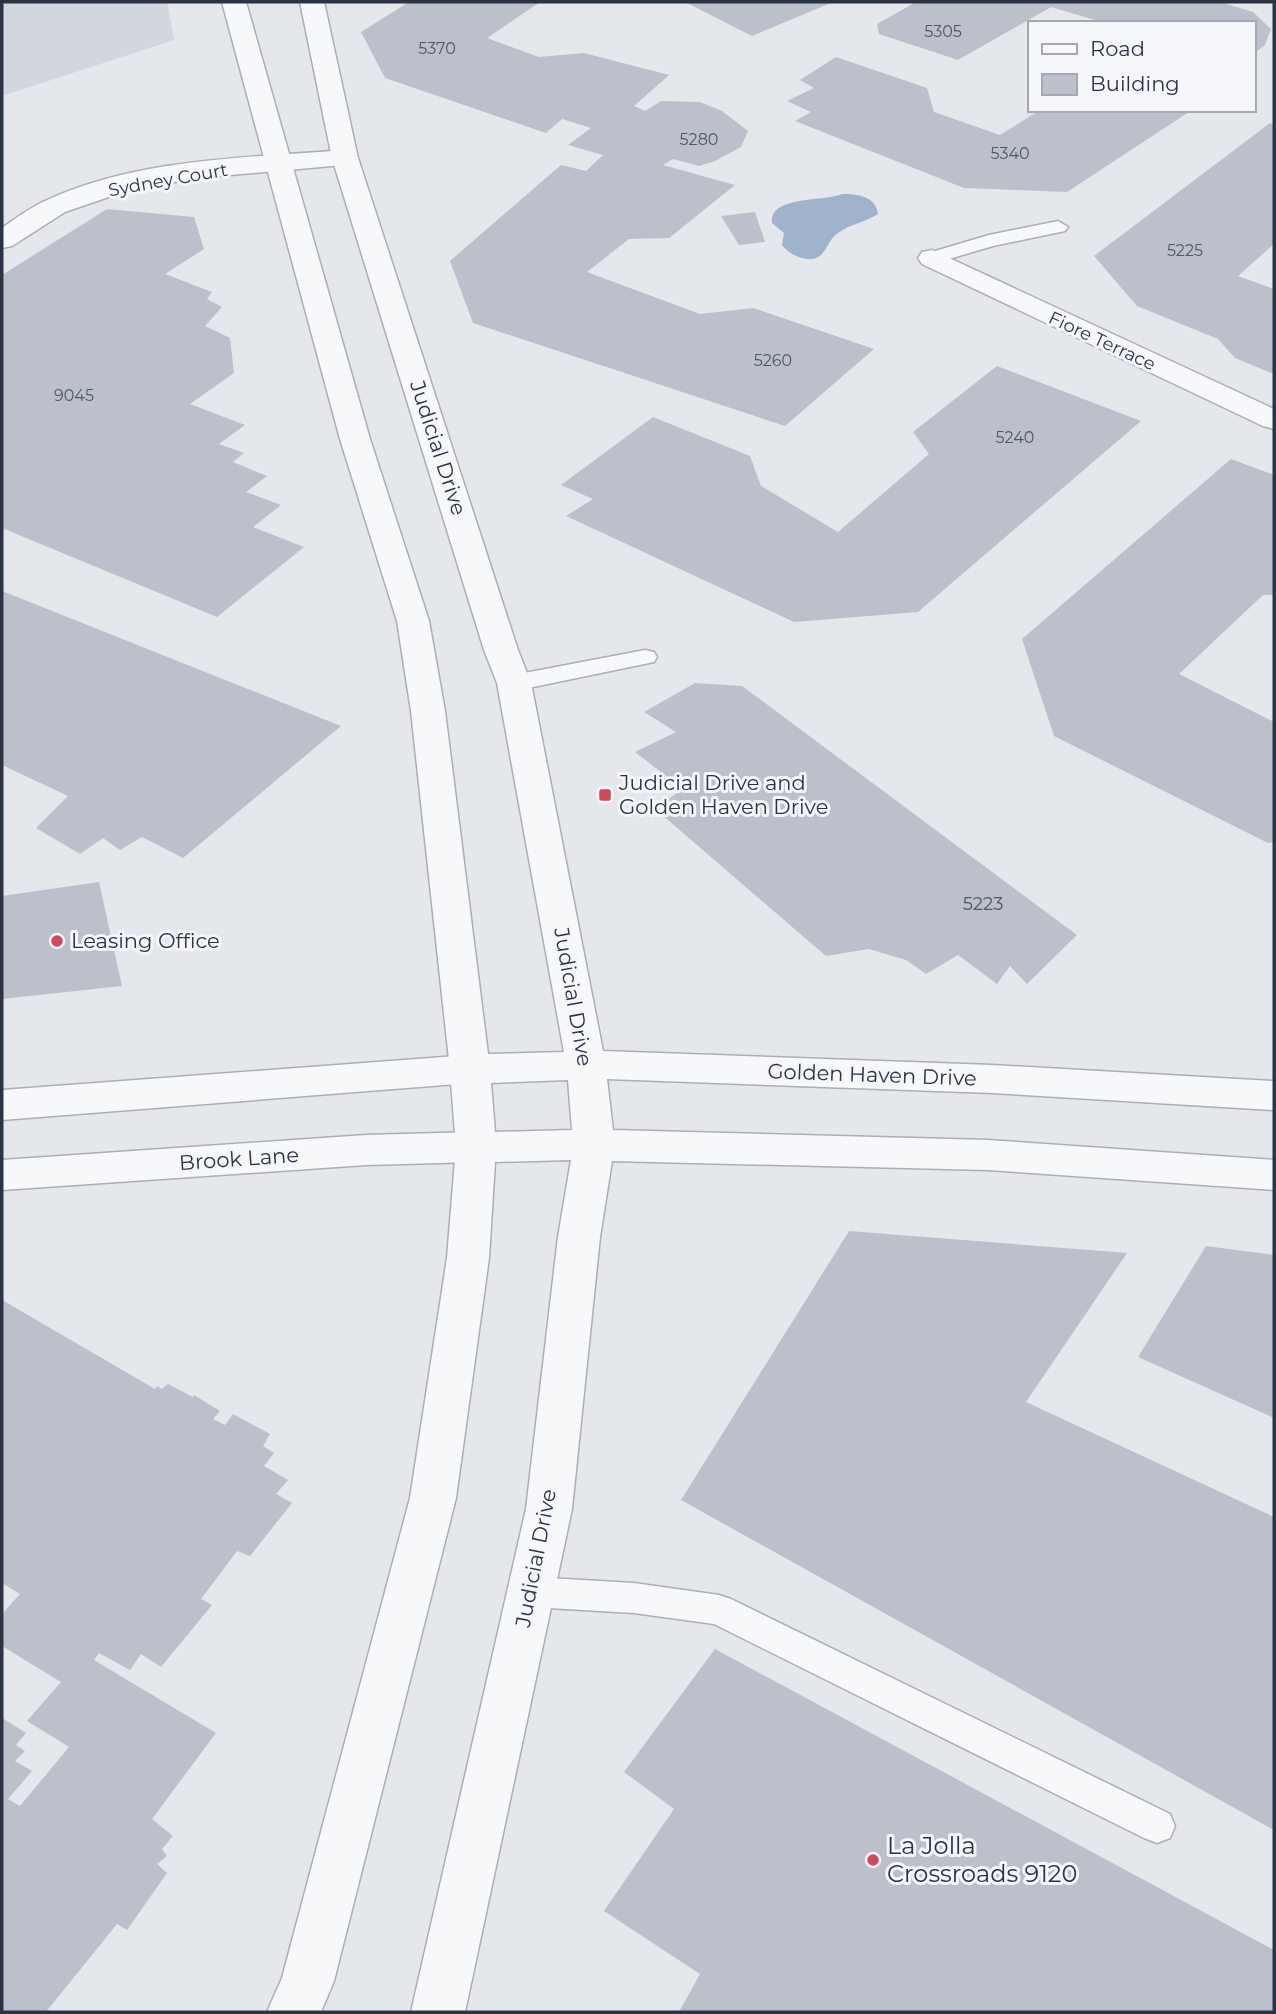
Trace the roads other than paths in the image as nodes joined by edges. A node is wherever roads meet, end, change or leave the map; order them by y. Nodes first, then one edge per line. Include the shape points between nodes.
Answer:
1 (234, 2) edge
2 (312, 2) edge
3 (345, 159) junction
4 (278, 164) junction
5 (1058, 227) dead end
6 (2, 240) edge
7 (932, 258) joint
8 (1274, 421) edge
9 (645, 657) dead end
10 (514, 683) junction
11 (586, 1065) junction
12 (470, 1069) junction
13 (1274, 1095) edge
14 (2, 1105) edge
15 (594, 1145) junction
16 (476, 1147) junction
17 (2, 1175) edge
18 (1274, 1175) edge
19 (531, 1592) junction
20 (1157, 1826) dead end
21 (294, 2012) edge
22 (438, 2012) edge

1 - 4 street
2 - 3 street, Judicial Drive
3 - 4 street, Sydney Court
3 - 10 street, Judicial Drive
4 - 6 street, Sydney Court via 122,184 57,206
4 - 12 street via 355,439 413,621 428,711
5 - 7 lane
7 - 8 street, Fiore Terrace
9 - 10 lane
10 - 11 street, Judicial Drive
11 - 12 street, Golden Haven Drive
11 - 13 street, Golden Haven Drive via 992,1079
11 - 15 street, Judicial Drive
12 - 14 street
12 - 16 street
15 - 16 street
15 - 18 street via 988,1155
15 - 19 street, Judicial Drive via 579,1237 549,1509
16 - 17 street, Brook Lane
16 - 21 street via 468,1258 433,1498 308,1982
19 - 20 lane via 634,1598 719,1610
19 - 22 street, Judicial Drive

